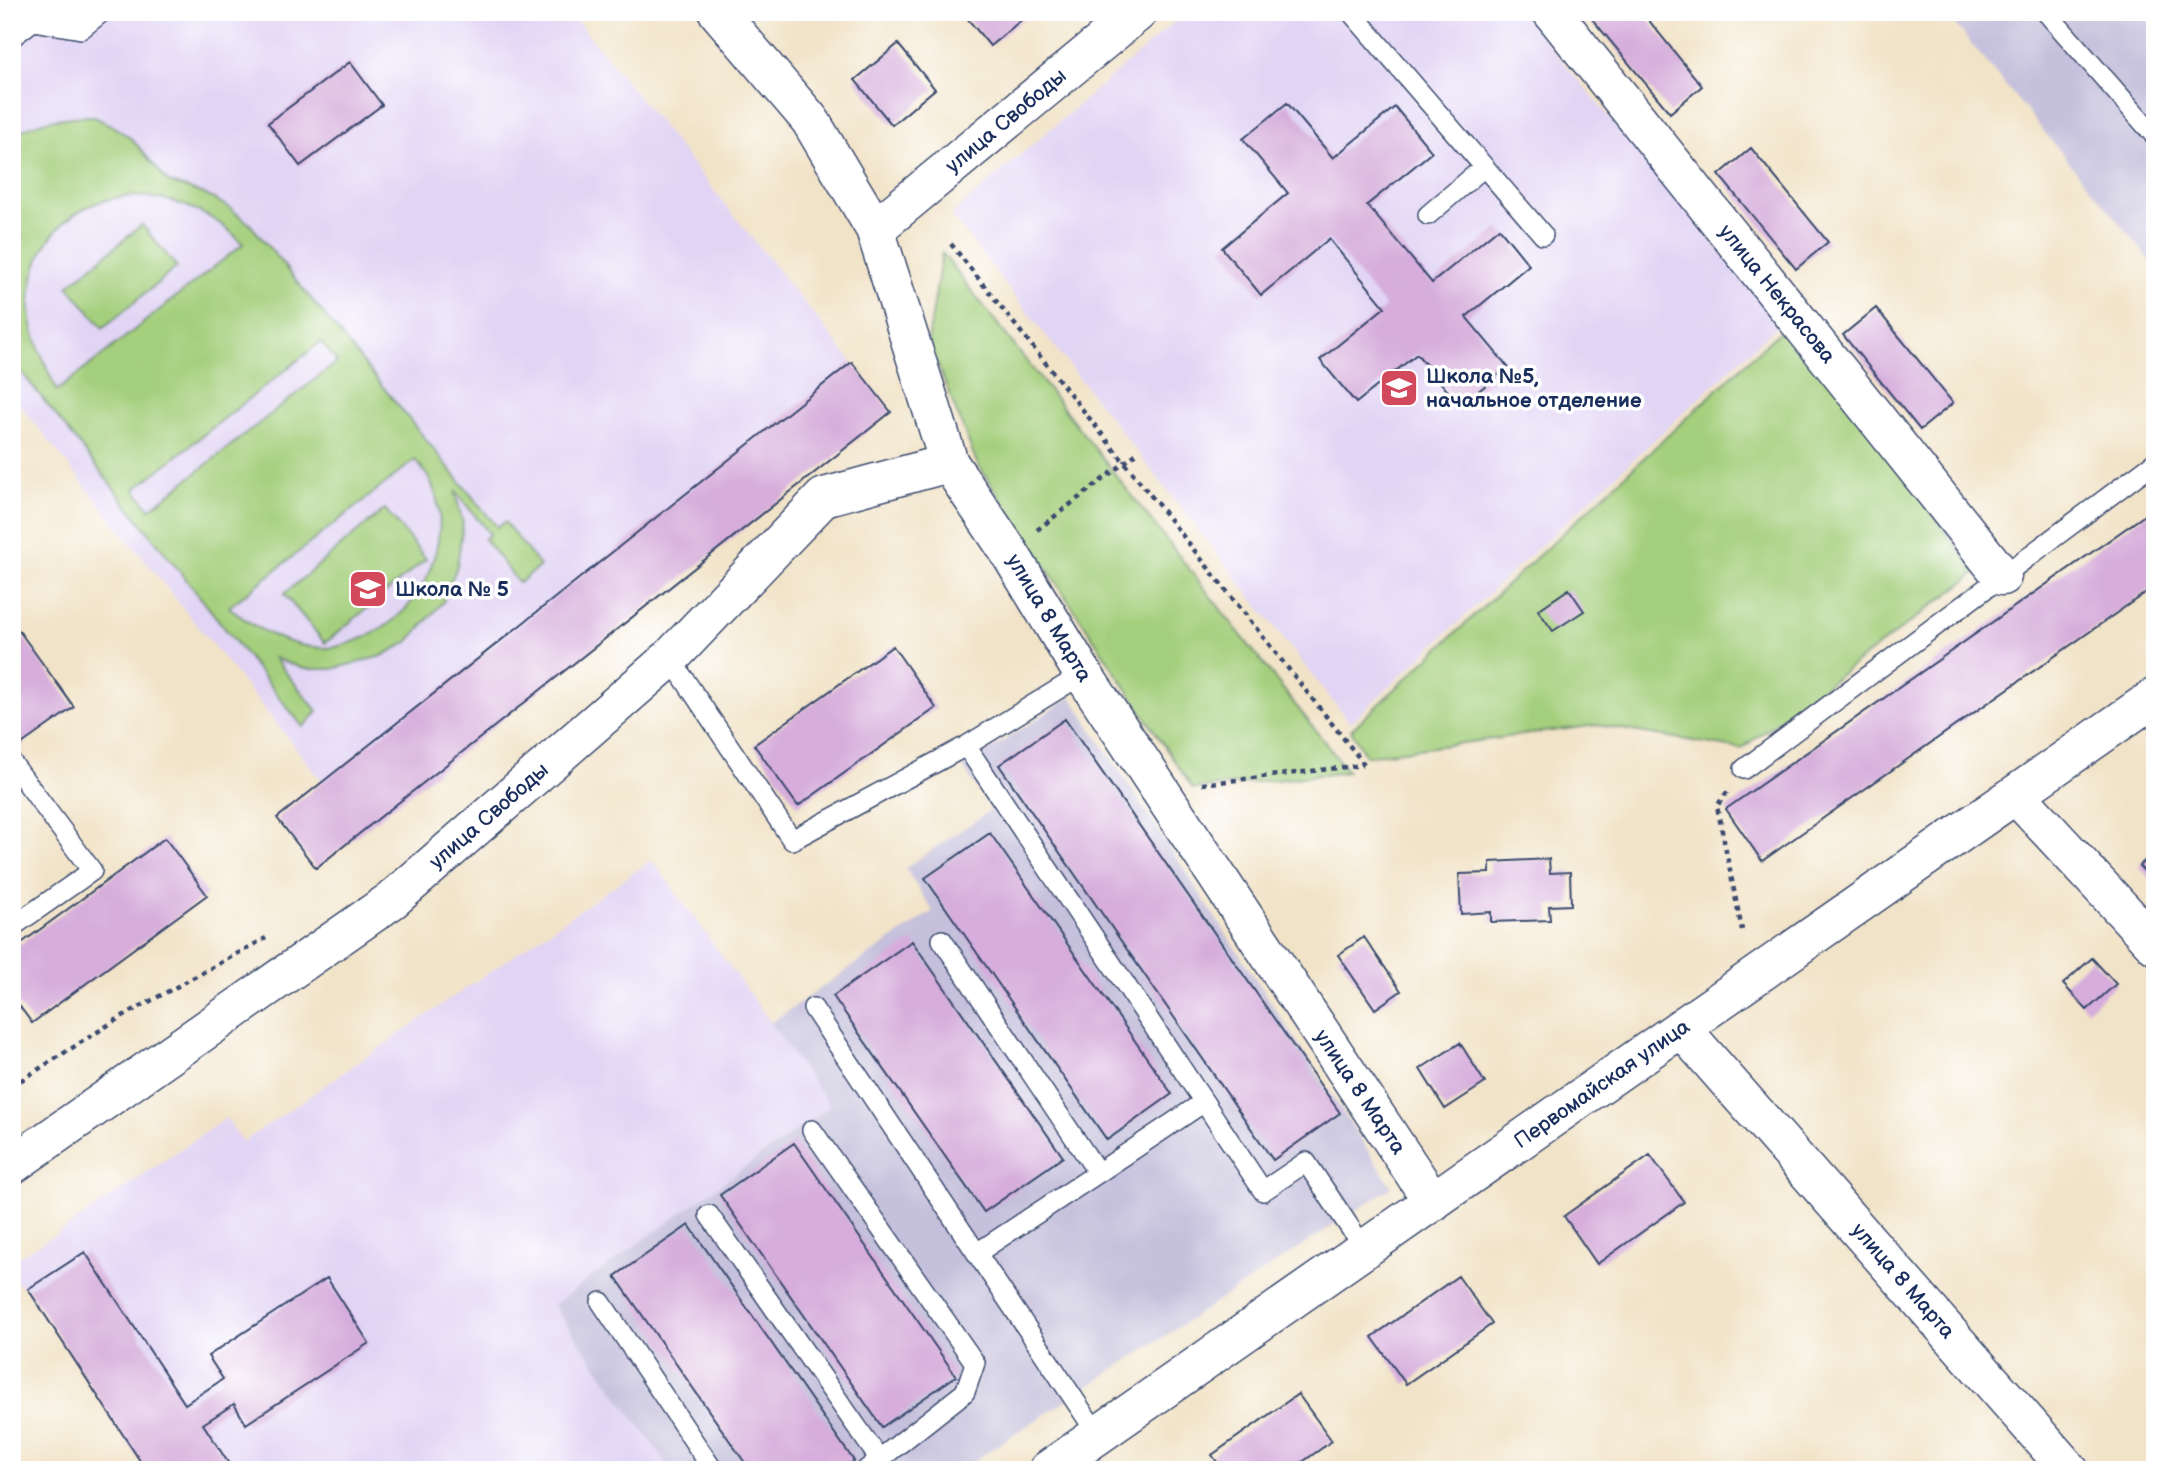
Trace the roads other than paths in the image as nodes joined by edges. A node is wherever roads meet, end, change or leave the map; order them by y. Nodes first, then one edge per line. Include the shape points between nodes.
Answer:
1 (102, 12) edge
2 (718, 12) edge
3 (1138, 12) edge
4 (1351, 12) edge
5 (1552, 12) edge
6 (2046, 12) edge
7 (12, 37) edge
8 (2155, 136) edge
9 (1484, 167) junction
10 (1428, 215) dead end
11 (875, 229) junction
12 (1543, 235) dead end
13 (2155, 462) edge
14 (949, 463) junction
15 (2003, 576) junction
16 (670, 657) junction
17 (1083, 674) junction
18 (2155, 697) edge
19 (966, 746) junction
20 (12, 763) edge
21 (1744, 769) road end
22 (2016, 795) junction
23 (12, 927) edge
24 (942, 940) dead end
25 (2155, 945) edge
26 (813, 1008) dead end
27 (1682, 1029) junction
28 (1204, 1102) junction
29 (812, 1130) dead end
30 (15, 1157) edge
31 (1098, 1172) junction
32 (1433, 1202) junction
33 (709, 1215) dead end
34 (1365, 1250) junction
35 (977, 1253) junction
36 (601, 1302) dead end
37 (1098, 1435) junction
38 (873, 1465) edge
39 (713, 1470) edge
40 (1048, 1470) edge
41 (2069, 1470) edge

1 - 7 lane via 81,29 33,21
2 - 11 street, улица 8 Марта via 810,120
3 - 11 street, улица Свободы
4 - 9 lane
5 - 15 street, улица Некрасова
6 - 8 lane
9 - 10 lane
9 - 12 lane
11 - 14 street, улица 8 Марта
13 - 15 lane
14 - 16 street, улица Свободы via 824,497
14 - 17 street, улица 8 Марта
15 - 21 lane
16 - 19 lane via 792,840
16 - 30 street, улица Свободы via 392,900
17 - 19 lane
17 - 32 street, улица 8 Марта
18 - 22 street, Первомайская улица
19 - 28 lane
20 - 23 lane via 92,871
22 - 25 street
22 - 27 street, Первомайская улица
24 - 31 lane
26 - 35 lane
27 - 32 street, Первомайская улица
27 - 41 street, улица 8 Марта
28 - 31 lane
28 - 34 lane via 1263,1191 1306,1162
29 - 38 lane via 975,1363 965,1392
31 - 35 lane
32 - 34 street, Первомайская улица
33 - 38 lane
34 - 37 street, Первомайская улица
35 - 37 lane
36 - 39 lane
37 - 40 street, Первомайская улица

